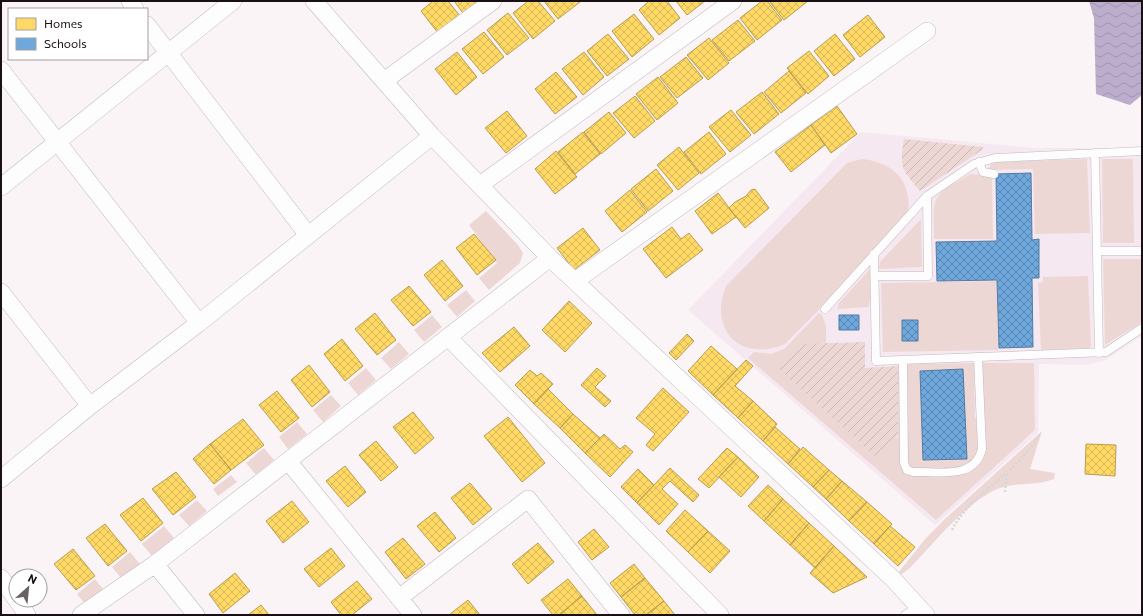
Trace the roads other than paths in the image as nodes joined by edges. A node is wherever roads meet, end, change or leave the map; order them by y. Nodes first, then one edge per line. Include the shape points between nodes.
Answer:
1 (233, 1) edge
2 (314, 1) edge
3 (493, 1) edge
4 (733, 1) edge
5 (148, 26) edge
6 (927, 31) dead end
7 (168, 54) junction
8 (1, 70) edge
9 (384, 81) junction
10 (432, 136) junction
11 (58, 143) junction
12 (1142, 151) edge
13 (1094, 153) junction
14 (979, 162) junction
15 (994, 174) dead end
16 (480, 185) junction
17 (1, 187) edge
18 (927, 196) junction
19 (308, 235) junction
20 (1097, 251) junction
21 (1142, 252) edge
22 (874, 254) junction
23 (550, 258) junction
24 (875, 276) junction
25 (575, 281) junction
26 (1, 292) edge
27 (825, 309) dead end
28 (199, 323) junction
29 (1142, 328) edge
30 (448, 337) junction
31 (1099, 353) junction
32 (978, 357) junction
33 (903, 360) junction
34 (90, 406) junction
35 (288, 461) junction
36 (1, 479) edge
37 (155, 564) junction
38 (1, 578) edge
39 (8, 588) edge
40 (399, 598) junction
41 (916, 612) edge
42 (80, 615) edge
43 (196, 615) edge
44 (413, 615) edge
45 (621, 615) edge
46 (720, 615) edge

1 - 7 street
2 - 9 street
3 - 9 street
4 - 16 street
5 - 7 street
6 - 25 street
7 - 11 street
7 - 19 street
8 - 11 street
9 - 10 street
10 - 16 street
10 - 19 street
11 - 17 street
11 - 28 street
12 - 13 lane
13 - 14 lane via 995,158
13 - 20 lane
14 - 15 lane via 983,172
14 - 18 lane
16 - 23 street
18 - 22 lane
18 - 24 lane via 928,276
19 - 28 street
20 - 21 lane
20 - 31 lane
22 - 24 lane
22 - 27 lane
23 - 25 street
23 - 30 street
24 - 33 lane via 876,361
25 - 41 street via 893,580
26 - 34 street
28 - 34 street
29 - 31 lane via 1106,352
30 - 35 street
30 - 46 street
31 - 32 lane
32 - 33 lane
32 - 33 lane via 982,449 980,459 973,467 964,471 907,470 904,463
34 - 36 street
35 - 37 street
35 - 40 street
37 - 42 street
37 - 43 street
38 - 39 street
40 - 44 street
40 - 45 street via 528,499

